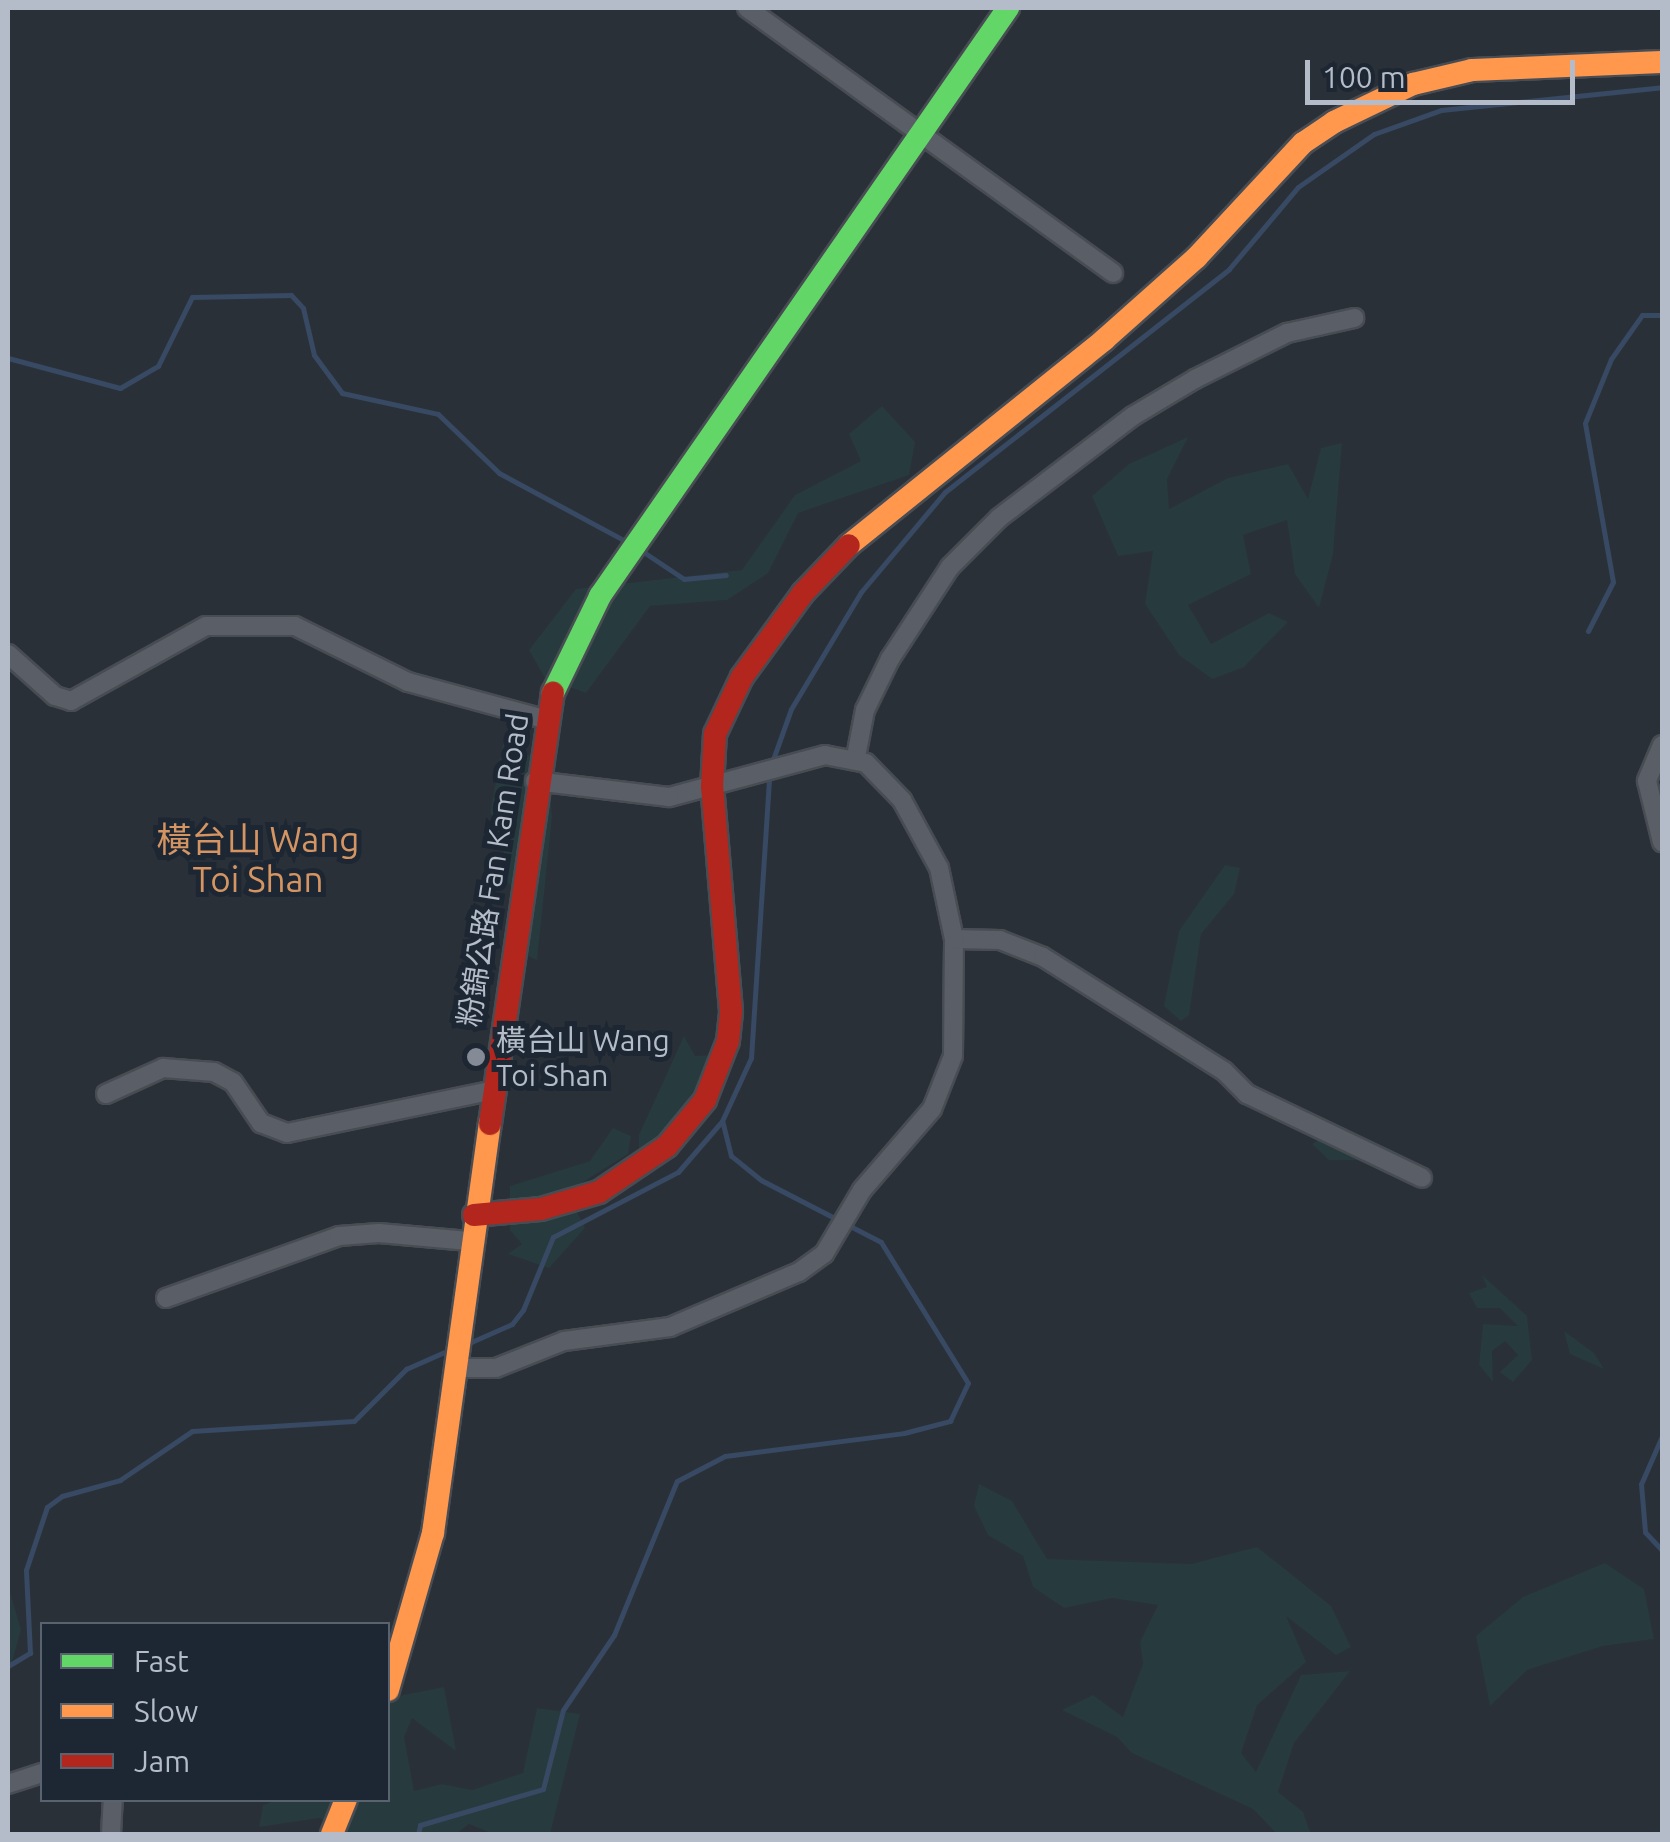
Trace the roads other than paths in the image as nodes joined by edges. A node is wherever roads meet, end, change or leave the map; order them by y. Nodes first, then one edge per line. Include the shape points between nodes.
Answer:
1 (747, 8) edge
2 (1008, 8) edge
3 (1662, 62) edge
4 (922, 131) junction
5 (1112, 274) dead end
6 (1354, 318) dead end
7 (8, 654) edge
8 (544, 719) junction
9 (1662, 745) edge
10 (856, 758) junction
11 (535, 781) junction
12 (712, 788) junction
13 (1662, 842) edge
14 (954, 939) junction
15 (490, 1091) junction
16 (106, 1094) dead end
17 (1422, 1178) dead end
18 (474, 1215) junction
19 (469, 1242) junction
20 (166, 1298) dead end
21 (458, 1368) junction
22 (390, 1683) edge
23 (40, 1774) edge
24 (8, 1784) edge
25 (113, 1802) edge
26 (345, 1802) edge
27 (112, 1834) edge
28 (332, 1834) edge

1 - 4 street
2 - 4 main road, 粉錦公路 Fan Kam Road
3 - 12 main road via 1502,66 1450,75 1378,98 1304,143 1171,282 863,533 814,581 742,677 719,721
4 - 5 street
4 - 8 main road, 粉錦公路 Fan Kam Road via 600,596 564,662
6 - 10 street via 1287,333 1195,379 1134,416 999,518 950,567 890,658 865,710
7 - 8 street via 55,696 71,701 206,626 295,626 408,682
8 - 11 main road, 粉錦公路 Fan Kam Road
9 - 13 street via 1647,781
10 - 12 street via 825,755
10 - 14 street via 879,774 919,826 939,868
11 - 12 street via 651,797
11 - 15 main road, 粉錦公路 Fan Kam Road
12 - 18 main road via 731,1011 728,1041 705,1100 655,1156 598,1192 542,1209
14 - 17 street via 1000,940 1043,957 1178,1048 1214,1064 1248,1094
14 - 21 street via 952,1056 943,1090 855,1202 840,1232 799,1272 670,1327 564,1341 496,1368
15 - 16 street via 287,1133 262,1123 233,1082 214,1072 163,1068
15 - 18 main road, 粉錦公路 Fan Kam Road
18 - 19 main road, 粉錦公路 Fan Kam Road
19 - 20 street via 379,1232 339,1236
19 - 21 main road, 粉錦公路 Fan Kam Road
21 - 22 main road, 粉錦公路 Fan Kam Road via 433,1533
23 - 24 street
25 - 27 street
26 - 28 main road

